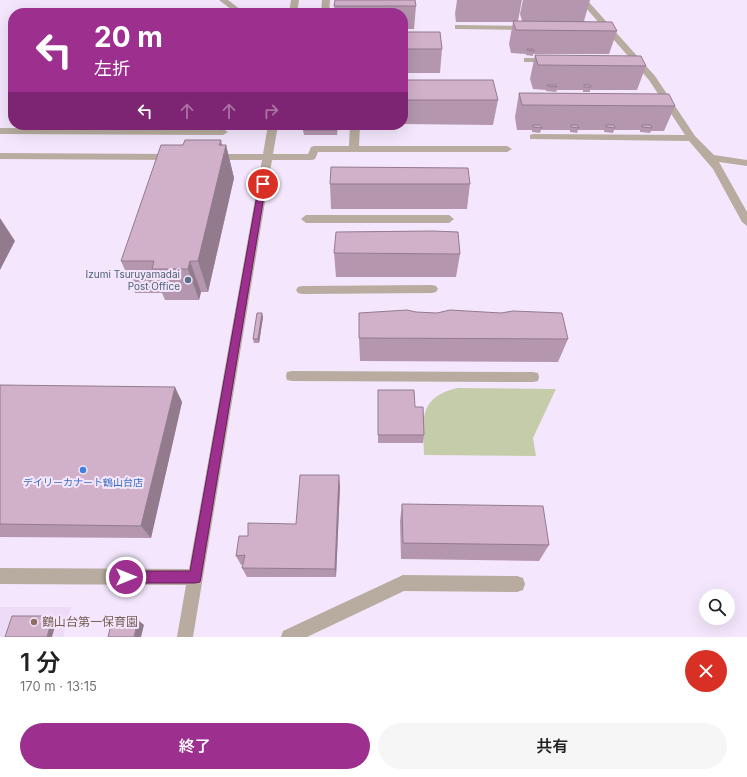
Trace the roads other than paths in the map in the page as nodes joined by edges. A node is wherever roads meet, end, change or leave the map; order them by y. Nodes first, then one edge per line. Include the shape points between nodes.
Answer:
1 (223, 0) edge
2 (583, 0) edge
3 (234, 8) edge
4 (458, 27) dead end
5 (535, 28) edge
6 (596, 28) edge
7 (608, 28) junction
8 (636, 59) junction
9 (527, 60) dead end
10 (560, 60) edge
11 (626, 60) edge
12 (664, 95) junction
13 (651, 96) edge
14 (112, 130) edge
15 (225, 130) edge
16 (272, 130) edge
17 (355, 130) edge
18 (0, 131) edge
19 (533, 137) dead end
20 (692, 138) junction
21 (354, 149) junction
22 (507, 150) dead end
23 (0, 156) edge
24 (183, 157) edge
25 (267, 158) junction
26 (711, 158) junction
27 (747, 163) edge
28 (306, 219) dead end
29 (448, 219) dead end
30 (747, 222) edge
31 (432, 289) dead end
32 (302, 290) dead end
33 (292, 376) dead end
34 (533, 377) dead end
35 (0, 576) edge
36 (195, 577) junction
37 (516, 584) dead end
38 (185, 637) edge
39 (289, 637) edge

1 - 3 street
2 - 7 street
4 - 5 street
6 - 7 street
7 - 8 street
8 - 11 street
8 - 12 street
9 - 10 street
12 - 13 street
12 - 20 street
14 - 18 street
15 - 25 street via 214,152
16 - 25 street
17 - 21 street
19 - 20 street
20 - 26 street
21 - 22 street
21 - 25 street via 314,149 312,157
23 - 24 street
25 - 36 street
26 - 27 street
26 - 30 street
28 - 29 street
31 - 32 street
33 - 34 street
35 - 36 street
36 - 38 street
37 - 39 street via 403,583

